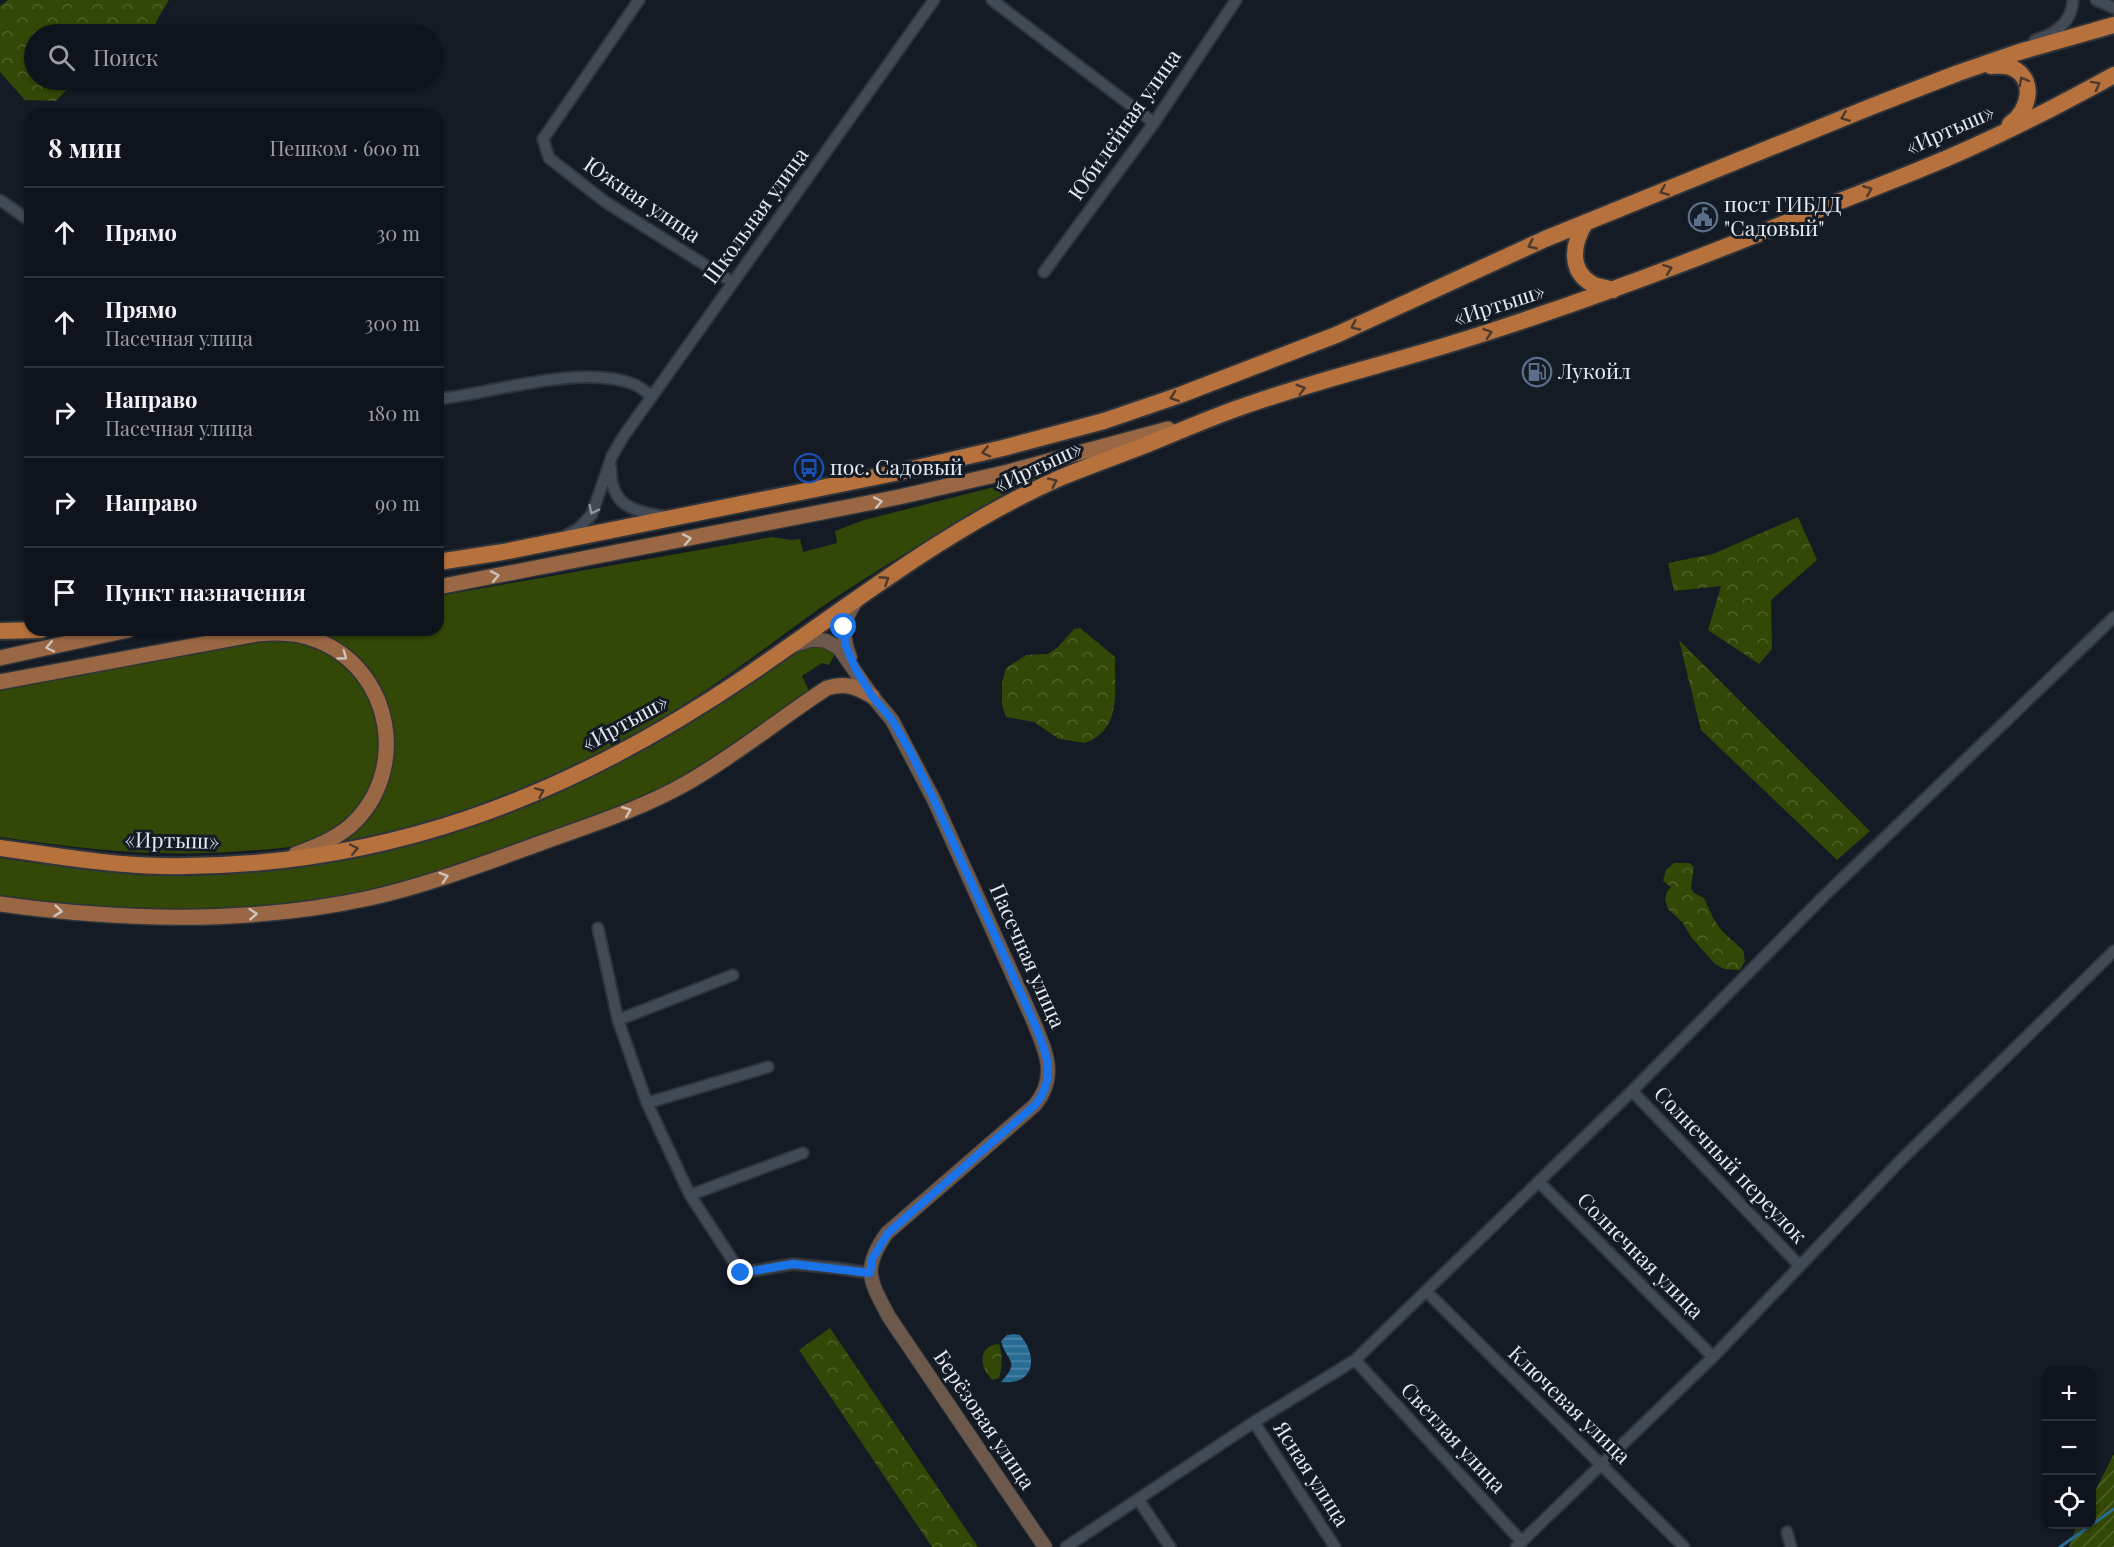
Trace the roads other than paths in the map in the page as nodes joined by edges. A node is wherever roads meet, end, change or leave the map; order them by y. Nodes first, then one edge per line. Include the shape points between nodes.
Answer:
1 (639, 0) edge
2 (934, 0) edge
3 (992, 0) edge
4 (1236, 0) edge
5 (2073, 0) edge
6 (2096, 0) edge
7 (2114, 8) edge
8 (2114, 25) edge
9 (1958, 73) junction
10 (2114, 75) edge
11 (1873, 106) junction
12 (1154, 123) junction
13 (1987, 140) junction
14 (0, 200) edge
15 (24, 217) edge
16 (1586, 222) junction
17 (1044, 272) dead end
18 (732, 282) junction
19 (1613, 290) junction
20 (652, 397) junction
21 (444, 398) edge
22 (1245, 405) junction
23 (612, 456) junction
24 (670, 518) junction
25 (548, 543) junction
26 (444, 563) edge
27 (444, 586) edge
28 (863, 594) junction
29 (2114, 617) edge
30 (24, 631) edge
31 (0, 632) edge
32 (101, 636) edge
33 (194, 636) edge
34 (247, 636) edge
35 (301, 636) edge
36 (0, 658) edge
37 (856, 670) junction
38 (0, 680) edge
39 (872, 696) junction
40 (693, 711) junction
41 (0, 848) edge
42 (276, 862) junction
43 (0, 904) edge
44 (598, 928) dead end
45 (2114, 951) edge
46 (733, 975) dead end
47 (618, 1020) junction
48 (768, 1067) dead end
49 (1632, 1091) junction
50 (647, 1103) junction
51 (803, 1154) dead end
52 (1539, 1182) junction
53 (690, 1195) junction
54 (1800, 1266) junction
55 (870, 1273) junction
56 (1427, 1292) junction
57 (1713, 1357) junction
58 (1355, 1360) junction
59 (1254, 1422) junction
60 (1601, 1465) junction
61 (1138, 1499) junction
62 (1787, 1532) dead end
63 (1519, 1544) edge
64 (1044, 1547) edge
65 (1066, 1547) edge
66 (1170, 1547) edge
67 (1335, 1547) edge
68 (1684, 1547) edge
69 (1791, 1547) edge

1 - 18 street, Южная улица via 543,139 549,158 604,201
2 - 18 street, Школьная улица
3 - 12 street
4 - 12 street, Юбилейная улица
5 - 11 street via 2071,12 2054,33 1947,69
6 - 7 street
8 - 9 highway, «Иртыш»
9 - 11 highway, «Иртыш»
13 -> 9 highway via 2024,111 2029,100 2025,81 2012,67 2003,65
13 -> 10 highway, «Иртыш»
11 -> 16 highway, «Иртыш»
12 - 17 street, Юбилейная улица
19 -> 13 highway, «Иртыш»
14 - 15 street
16 - 19 highway via 1577,235 1574,258 1585,278
16 -> 24 highway, «Иртыш» via 1336,334 1104,421 895,473
18 - 20 street, Школьная улица
22 -> 19 highway, «Иртыш» via 1457,343
20 - 21 street via 635,384 593,377
20 - 23 street, Школьная улица
27 -> 22 main road via 899,498 1111,446
28 -> 22 highway, «Иртыш» via 966,528 1062,477
23 - 24 street via 611,480 620,501 641,513
23 -> 25 street, Школьная улица via 586,523
24 - 25 highway, «Иртыш»
25 - 26 highway, «Иртыш»
28 - 37 main road via 848,614 844,627 845,644
28 - 40 highway, «Иртыш»
29 - 49 street via 1822,898
30 - 31 highway
32 -> 36 main road
33 - 38 main road
38 -> 34 main road
35 -> 42 main road via 327,645 360,670 383,712 387,747 382,777 369,803 349,826 314,848
37 - 39 main road, Пасечная улица
37 - 40 main road via 834,644 805,641 726,694
43 -> 39 main road via 96,914 202,916 271,913 370,898 477,866 656,799 709,770 827,688 846,685
39 - 55 main road, Пасечная улица via 892,720 934,800 1045,1050 1048,1084 1035,1105 888,1233 872,1259
42 -> 40 highway, «Иртыш» via 392,841 488,813 589,769
41 - 42 highway, «Иртыш» via 156,866
44 - 47 street
45 - 54 street via 1902,1159
46 - 47 street
47 - 50 street
48 - 50 street
49 - 52 street
49 - 54 street, Солнечный переулок
50 - 53 street
51 - 53 street
52 - 56 street
52 - 57 street, Солнечная улица
53 - 55 street via 741,1273 793,1264
54 - 57 street
55 - 64 main road, Берёзовая улица via 889,1317
56 - 58 street
56 - 60 street, Ключевая улица
57 - 60 street
58 - 59 street
58 - 63 street, Светлая улица
59 - 61 street
59 - 67 street, Ясная улица
60 - 63 street
60 - 68 street, Ключевая улица
61 - 65 street
61 - 66 street
62 - 69 street

